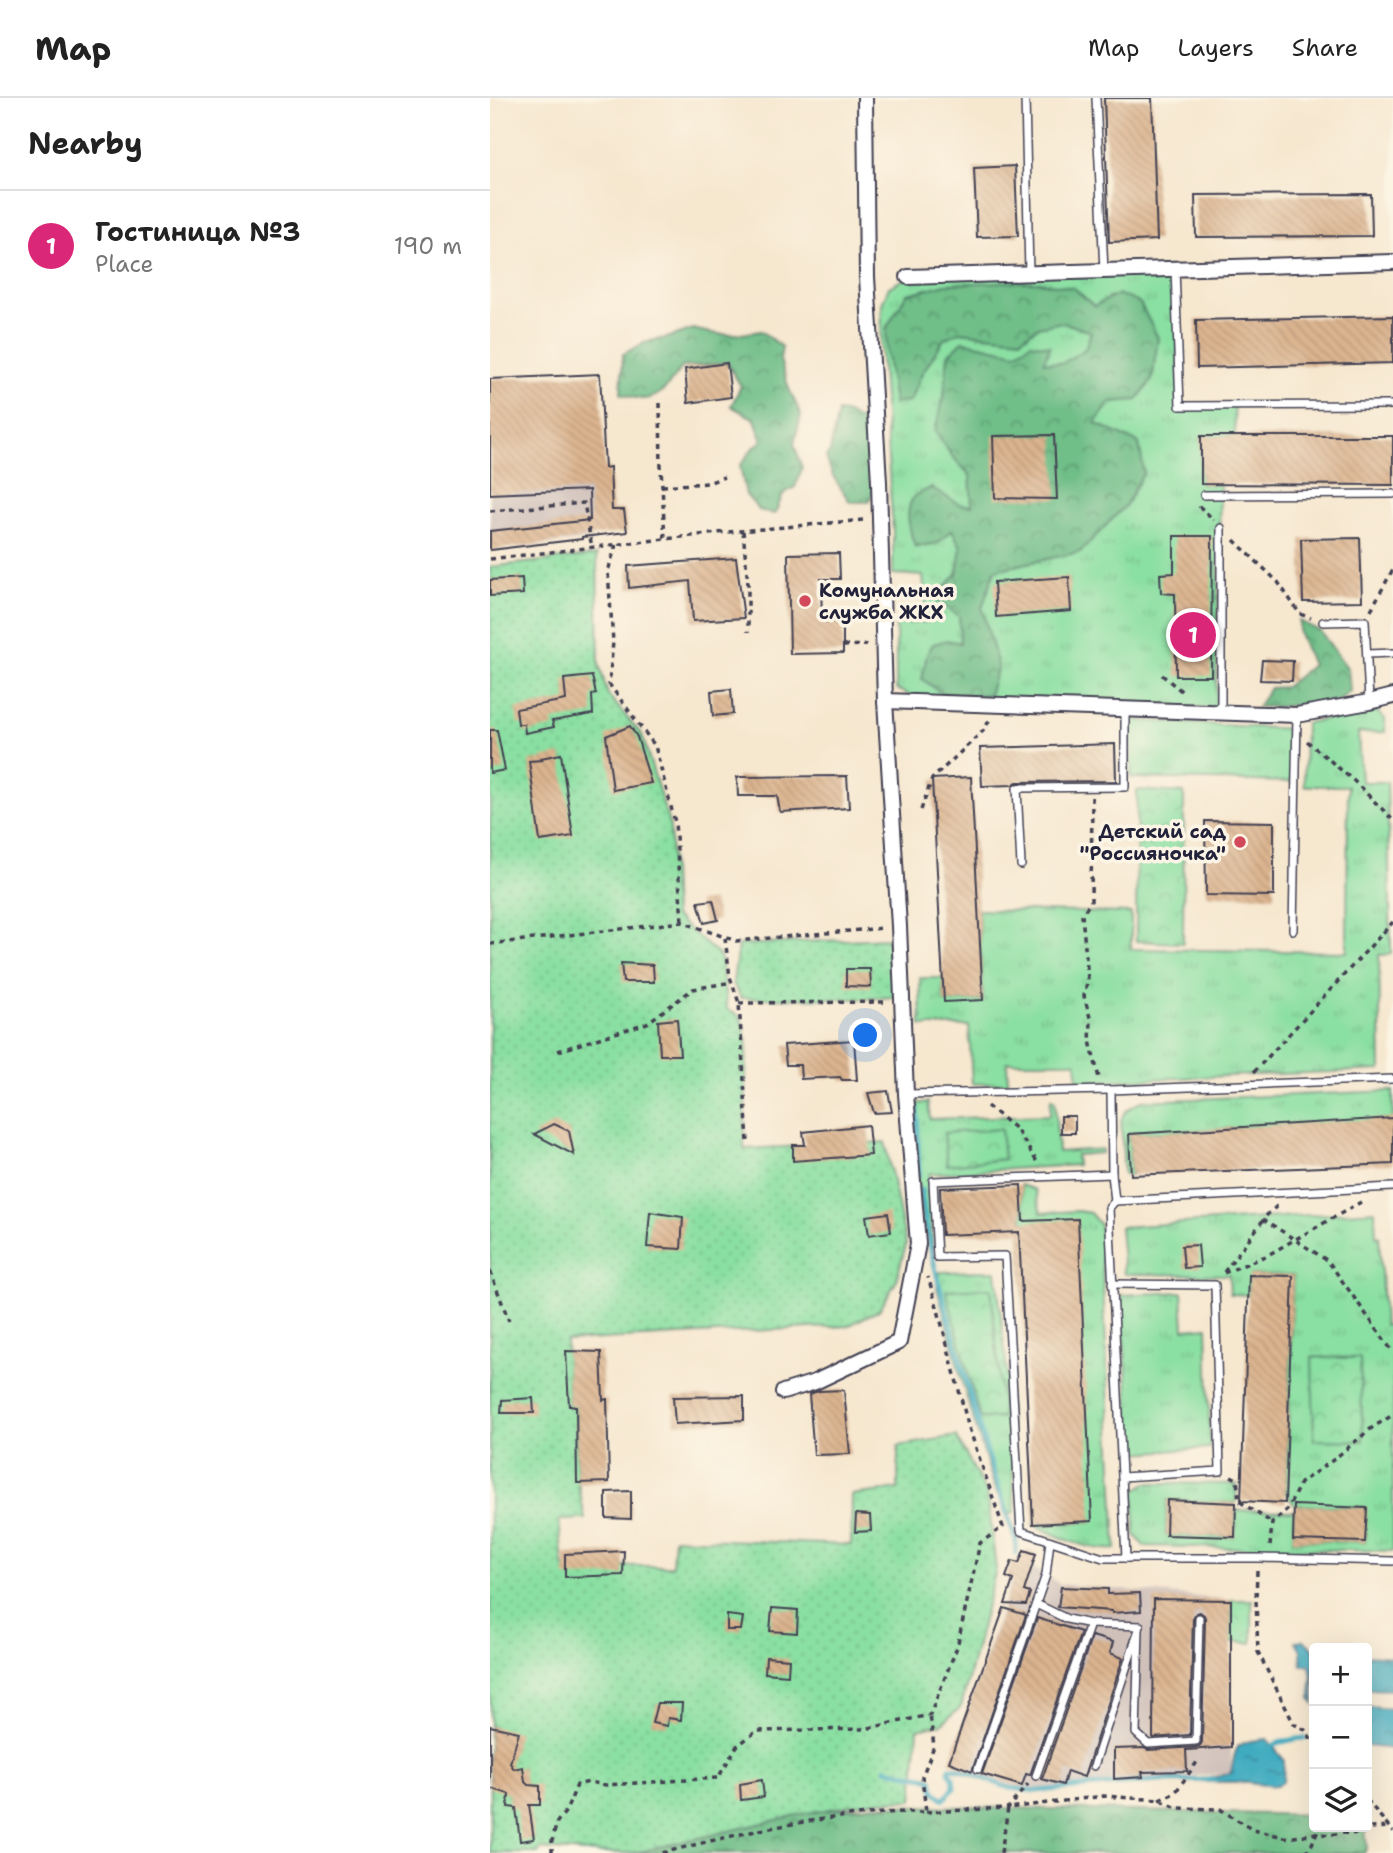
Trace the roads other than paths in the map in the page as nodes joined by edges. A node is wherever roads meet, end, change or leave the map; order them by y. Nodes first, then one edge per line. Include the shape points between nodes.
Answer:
1 (865, 98) edge
2 (1025, 98) edge
3 (1096, 98) edge
4 (1393, 262) edge
5 (1175, 268) junction
6 (1104, 271) junction
7 (1030, 274) junction
8 (908, 277) dead end
9 (1393, 405) edge
10 (1393, 494) edge
11 (1205, 495) dead end
12 (1221, 528) road end
13 (1323, 622) road end
14 (1393, 653) edge
15 (1367, 654) junction
16 (1393, 696) edge
17 (885, 701) junction
18 (1369, 702) junction
19 (1125, 709) junction
20 (1221, 712) junction
21 (1297, 721) junction
22 (1021, 865) dead end
23 (1293, 930) dead end
24 (1393, 1079) edge
25 (1111, 1090) junction
26 (906, 1094) junction
27 (1112, 1174) junction
28 (1393, 1187) edge
29 (1115, 1200) junction
30 (1112, 1284) junction
31 (783, 1392) dead end
32 (1122, 1477) junction
33 (1050, 1541) junction
34 (1126, 1558) junction
35 (1393, 1561) edge
36 (1036, 1604) junction
37 (1199, 1618) dead end
38 (1090, 1624) junction
39 (1139, 1630) junction
40 (1094, 1766) dead end
41 (978, 1769) dead end
42 (1034, 1777) road end

1 - 17 street via 867,277
2 - 7 lane
3 - 6 lane
4 - 5 street
5 - 6 street
5 - 9 lane via 1180,406
6 - 7 street
7 - 8 street
10 - 11 lane
12 - 20 lane
13 - 15 lane via 1365,621
14 - 15 lane
15 - 18 lane
16 - 18 street
17 - 19 street
17 - 26 street
18 - 21 street
19 - 20 street
19 - 22 lane via 1125,787 1017,788
20 - 21 street
21 - 23 lane
24 - 25 lane
25 - 26 lane
25 - 27 lane
26 - 31 street via 918,1244 899,1342
27 - 29 lane
27 - 33 lane via 933,1181 937,1257 1005,1256 1021,1531
28 - 29 lane
29 - 30 lane via 1109,1208
30 - 32 lane
30 - 32 lane via 1214,1285 1220,1471
32 - 34 lane
33 - 34 lane via 1102,1559
33 - 36 lane
34 - 35 lane
36 - 38 lane
36 - 41 lane
37 - 39 lane via 1196,1741 1148,1744 1136,1733
38 - 39 lane via 1140,1626
38 - 42 lane
39 - 40 lane

